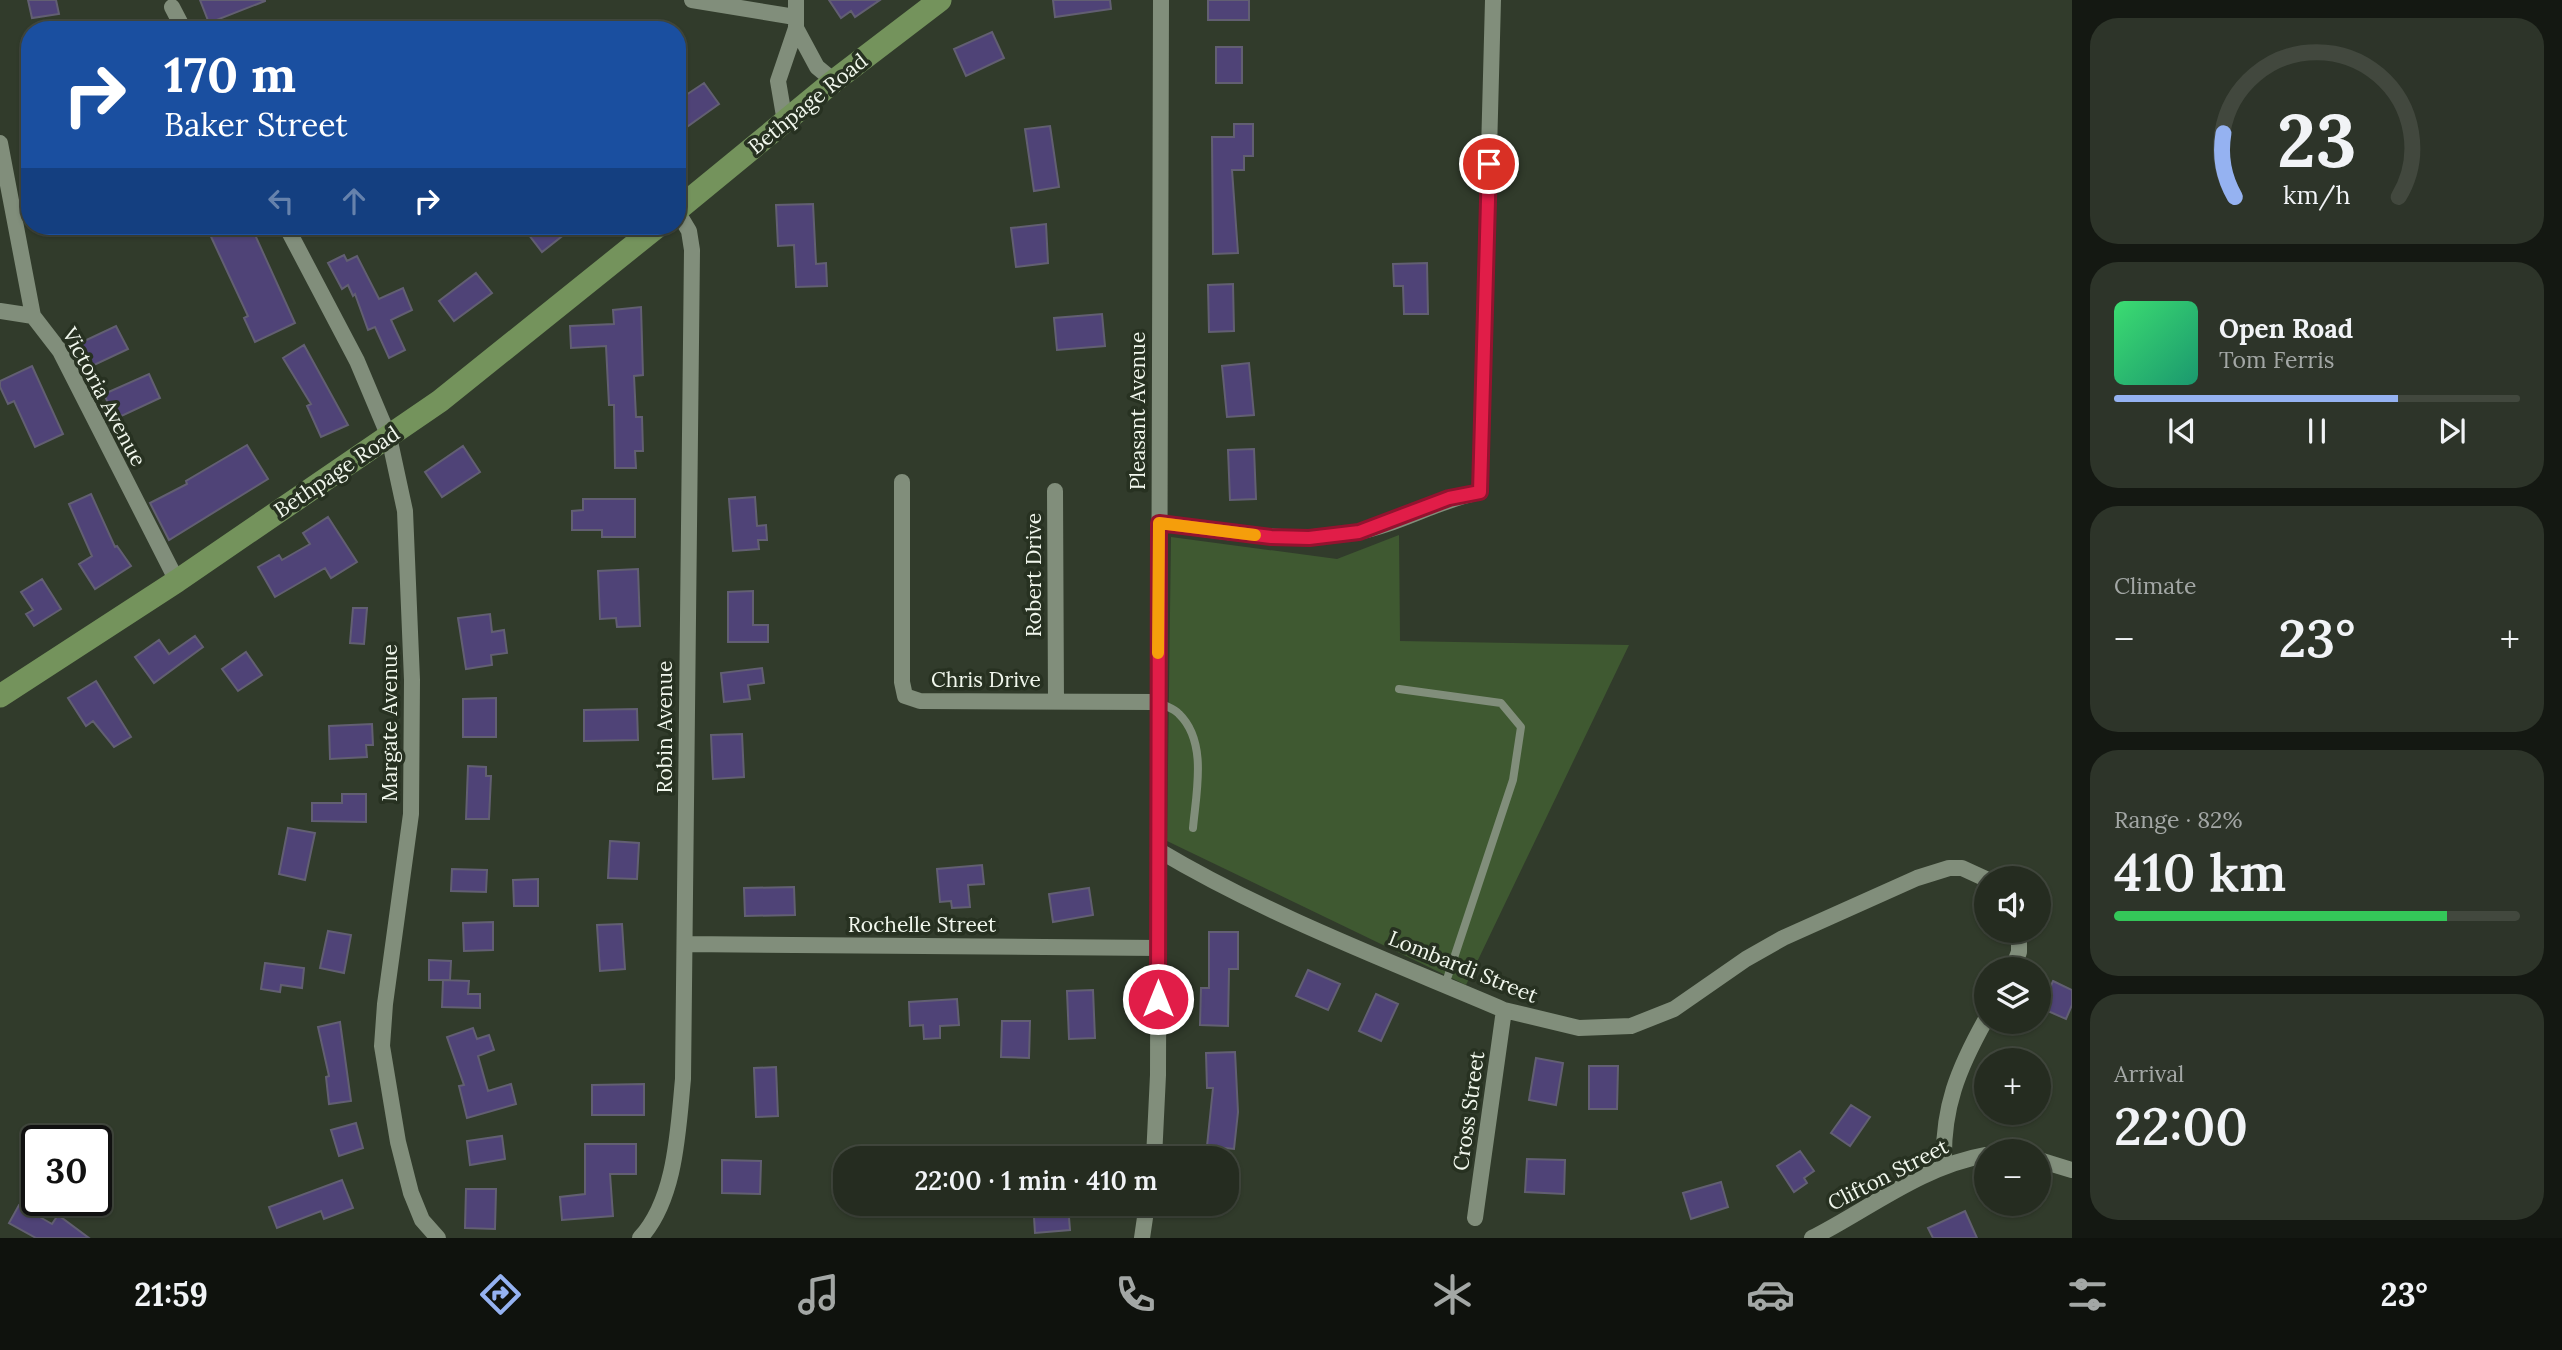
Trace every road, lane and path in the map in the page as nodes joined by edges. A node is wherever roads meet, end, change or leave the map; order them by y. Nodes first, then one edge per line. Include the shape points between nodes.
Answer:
1 (692, 0) edge
2 (796, 0) edge
3 (940, 0) edge
4 (1161, 0) edge
5 (1493, 0) edge
6 (172, 7) dead end
7 (179, 21) edge
8 (796, 22) junction
9 (834, 81) junction
10 (785, 122) junction
11 (0, 143) edge
12 (2, 163) edge
13 (686, 203) edge
14 (686, 226) edge
15 (291, 235) edge
16 (647, 235) edge
17 (0, 311) edge
18 (33, 316) junction
19 (389, 437) junction
20 (902, 482) dead end
21 (1055, 491) dead end
22 (1159, 523) junction
23 (177, 581) junction
24 (1399, 689) dead end
25 (0, 696) edge
26 (1056, 701) junction
27 (1157, 702) junction
28 (1193, 828) dead end
29 (1158, 850) junction
30 (1974, 873) edge
31 (685, 944) junction
32 (1158, 948) junction
33 (1445, 985) junction
34 (1504, 1010) junction
35 (1978, 1034) edge
36 (1155, 1146) edge
37 (1974, 1156) edge
38 (2051, 1164) edge
39 (1944, 1166) junction
40 (2072, 1170) edge
41 (1145, 1216) edge
42 (1475, 1218) dead end
43 (435, 1237) edge
44 (640, 1238) edge
45 (1142, 1238) edge
46 (1812, 1238) edge

1 - 8 street
2 - 8 street
3 - 9 street, Bethpage Road
4 - 22 street, Pleasant Avenue
5 - 22 street via 1480,492 1449,498 1359,532 1309,538
6 - 7 street
8 - 9 street via 817,67
8 - 10 street via 779,81
9 - 10 street, Bethpage Road
10 - 13 street, Bethpage Road
11 - 12 street, Victoria Avenue
12 - 18 street, Victoria Avenue
14 - 31 street, Robin Avenue via 692,250
15 - 19 street, Margate Avenue via 357,361
16 - 19 street, Bethpage Road via 451,393
17 - 18 street
18 - 23 street, Victoria Avenue via 60,351
19 - 23 street, Bethpage Road
19 - 43 street, Margate Avenue via 407,543 411,800 382,1046 411,1193
20 - 26 street, Chris Drive via 905,696 920,701
21 - 26 street, Robert Drive
22 - 27 street, Pleasant Avenue
23 - 25 street, Bethpage Road
24 - 33 lane via 1501,703 1521,727 1513,780
26 - 27 street, Chris Drive
27 - 28 lane via 1180,714 1192,737 1198,759
27 - 29 street, Pleasant Avenue
29 - 32 street, Pleasant Avenue
29 - 33 street, Lombardi Street via 1294,920
30 - 34 street, Lombardi Street via 1949,868 1917,878 1783,938 1674,1009 1631,1026 1579,1028
31 - 32 street, Rochelle Street
31 - 44 street, Robin Avenue via 683,1079 677,1138 663,1198
32 - 36 street, Pleasant Avenue
33 - 34 street, Lombardi Street
34 - 42 street, Cross Street
35 - 39 street via 1961,1064 1943,1141
37 - 39 street, Clifton Street
38 - 40 street
39 - 46 street, Clifton Street
41 - 45 street

